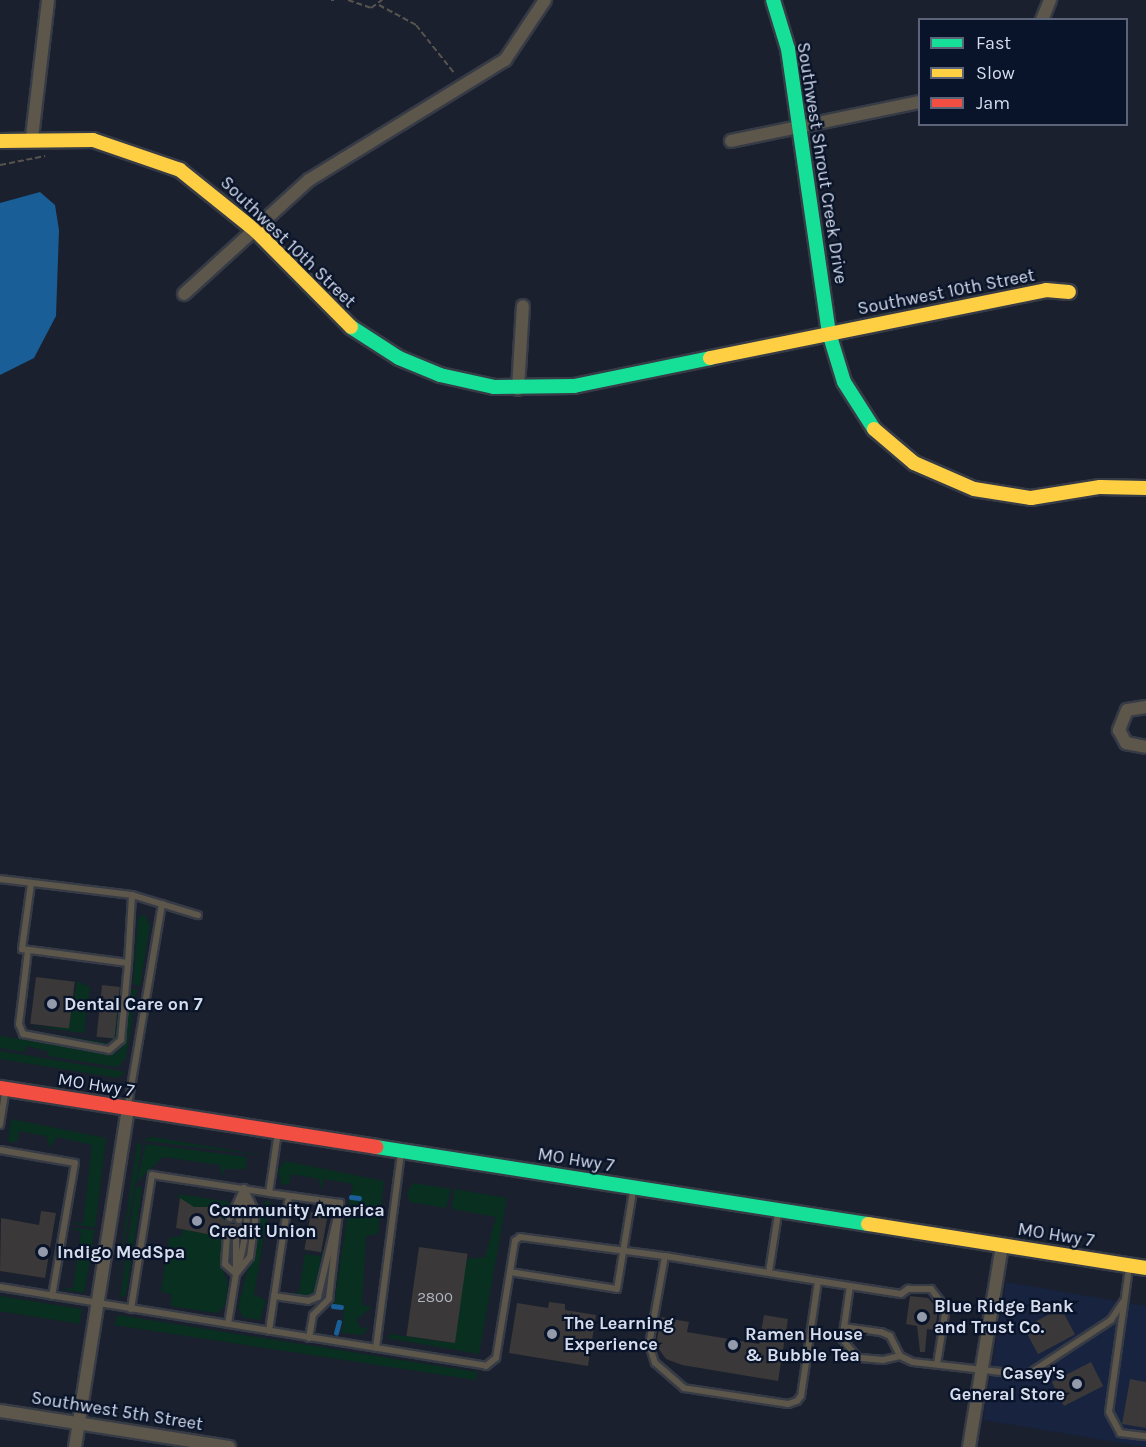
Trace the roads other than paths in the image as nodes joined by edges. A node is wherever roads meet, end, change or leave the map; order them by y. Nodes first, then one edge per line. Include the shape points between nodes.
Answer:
1 (48, 0) edge
2 (545, 0) edge
3 (773, 0) edge
4 (1050, 0) edge
5 (1043, 18) edge
6 (918, 102) edge
7 (800, 128) junction
8 (32, 138) junction
9 (0, 141) edge
10 (732, 141) dead end
11 (256, 231) junction
12 (1069, 292) dead end
13 (184, 294) dead end
14 (523, 306) dead end
15 (829, 333) junction
16 (518, 389) junction
17 (1146, 488) edge
18 (1146, 707) edge
19 (1146, 747) edge
20 (0, 879) edge
21 (31, 884) junction
22 (132, 895) junction
23 (162, 904) junction
24 (198, 915) dead end
25 (28, 950) junction
26 (128, 963) junction
27 (3, 1088) edge
28 (128, 1108) junction
29 (0, 1125) edge
30 (278, 1131) junction
31 (0, 1150) edge
32 (401, 1151) junction
33 (633, 1187) junction
34 (244, 1188) junction
35 (269, 1192) junction
36 (289, 1196) junction
37 (340, 1203) junction
38 (779, 1210) junction
39 (230, 1218) dead end
40 (239, 1220) dead end
41 (247, 1221) dead end
42 (227, 1235) dead end
43 (236, 1237) dead end
44 (245, 1238) dead end
45 (1002, 1245) junction
46 (623, 1250) junction
47 (664, 1256) junction
48 (1129, 1265) junction
49 (1146, 1268) edge
50 (510, 1272) junction
51 (769, 1272) junction
52 (236, 1274) junction
53 (818, 1281) junction
54 (850, 1286) junction
55 (0, 1287) edge
56 (52, 1296) junction
57 (274, 1296) junction
58 (1123, 1302) junction
59 (97, 1304) junction
60 (131, 1309) junction
61 (228, 1324) junction
62 (844, 1327) junction
63 (268, 1331) junction
64 (309, 1338) junction
65 (376, 1348) junction
66 (900, 1356) junction
67 (937, 1365) junction
68 (981, 1370) junction
69 (0, 1411) edge
70 (78, 1423) junction
71 (1146, 1436) edge
72 (75, 1447) edge
73 (229, 1447) edge
74 (969, 1447) edge

1 - 8 street
2 - 11 street via 504,60 319,174
3 - 7 street, Southwest Shrout Creek Drive via 788,49
4 - 5 street
6 - 7 street
7 - 10 street
7 - 15 street, Southwest Shrout Creek Drive
8 - 9 street, Southwest 10th Street
8 - 11 street, Southwest 10th Street via 93,140 158,158 216,195
11 - 13 street
11 - 16 street, Southwest 10th Street via 329,309 380,346 440,375
12 - 15 street, Southwest 10th Street via 1046,290
14 - 16 street
15 - 16 street, Southwest 10th Street via 574,386
15 - 17 street via 844,382 871,426 914,464 975,489 1031,498 1100,487
18 - 19 street via 1127,710 1119,730 1126,743
20 - 21 lane
21 - 22 lane
21 - 25 lane via 22,949
22 - 23 lane
22 - 26 lane
23 - 24 lane
23 - 28 lane
25 - 26 lane
25 - 26 lane via 19,1024 22,1034 109,1050 121,1041
27 - 28 street, MO Hwy 7
27 - 29 lane
28 - 30 street, MO Hwy 7
28 - 59 street
30 - 32 street, MO Hwy 7
30 - 35 lane
31 - 56 lane via 75,1162
32 - 33 street, MO Hwy 7
32 - 65 lane
33 - 38 street, MO Hwy 7
33 - 46 lane
34 - 35 lane
34 - 39 lane
34 - 40 lane
34 - 41 lane
34 - 52 lane via 256,1212 250,1257
34 - 60 lane via 152,1175
35 - 36 lane
36 - 37 lane
36 - 57 lane
37 - 57 lane via 318,1297 308,1301
37 - 64 lane via 330,1299 314,1315
38 - 45 street, MO Hwy 7
38 - 51 lane
42 - 52 lane via 225,1264
43 - 52 lane
44 - 52 lane
45 - 48 street, MO Hwy 7
45 - 68 street
46 - 47 lane
46 - 50 lane via 520,1237 515,1241
46 - 50 lane via 617,1289
47 - 51 lane
47 - 53 lane via 650,1354 684,1388 788,1404 797,1401 801,1396
48 - 49 street, MO Hwy 7
48 - 58 lane
50 - 65 lane via 491,1364
51 - 53 lane
52 - 61 lane
53 - 54 lane
54 - 62 lane
54 - 67 lane via 901,1294 919,1288 941,1297 946,1308
55 - 56 lane
56 - 59 lane
57 - 63 lane
58 - 68 lane via 1111,1320 1027,1375
58 - 71 lane via 1109,1412 1120,1432
59 - 60 lane
59 - 70 street
60 - 61 lane
61 - 63 lane
62 - 66 lane via 890,1336
62 - 66 lane via 842,1339 858,1358 883,1360
63 - 64 lane
64 - 65 lane
66 - 67 lane
67 - 68 lane
68 - 74 street
69 - 70 street, Southwest 5th Street
70 - 72 street
70 - 73 street, Southwest 5th Street

